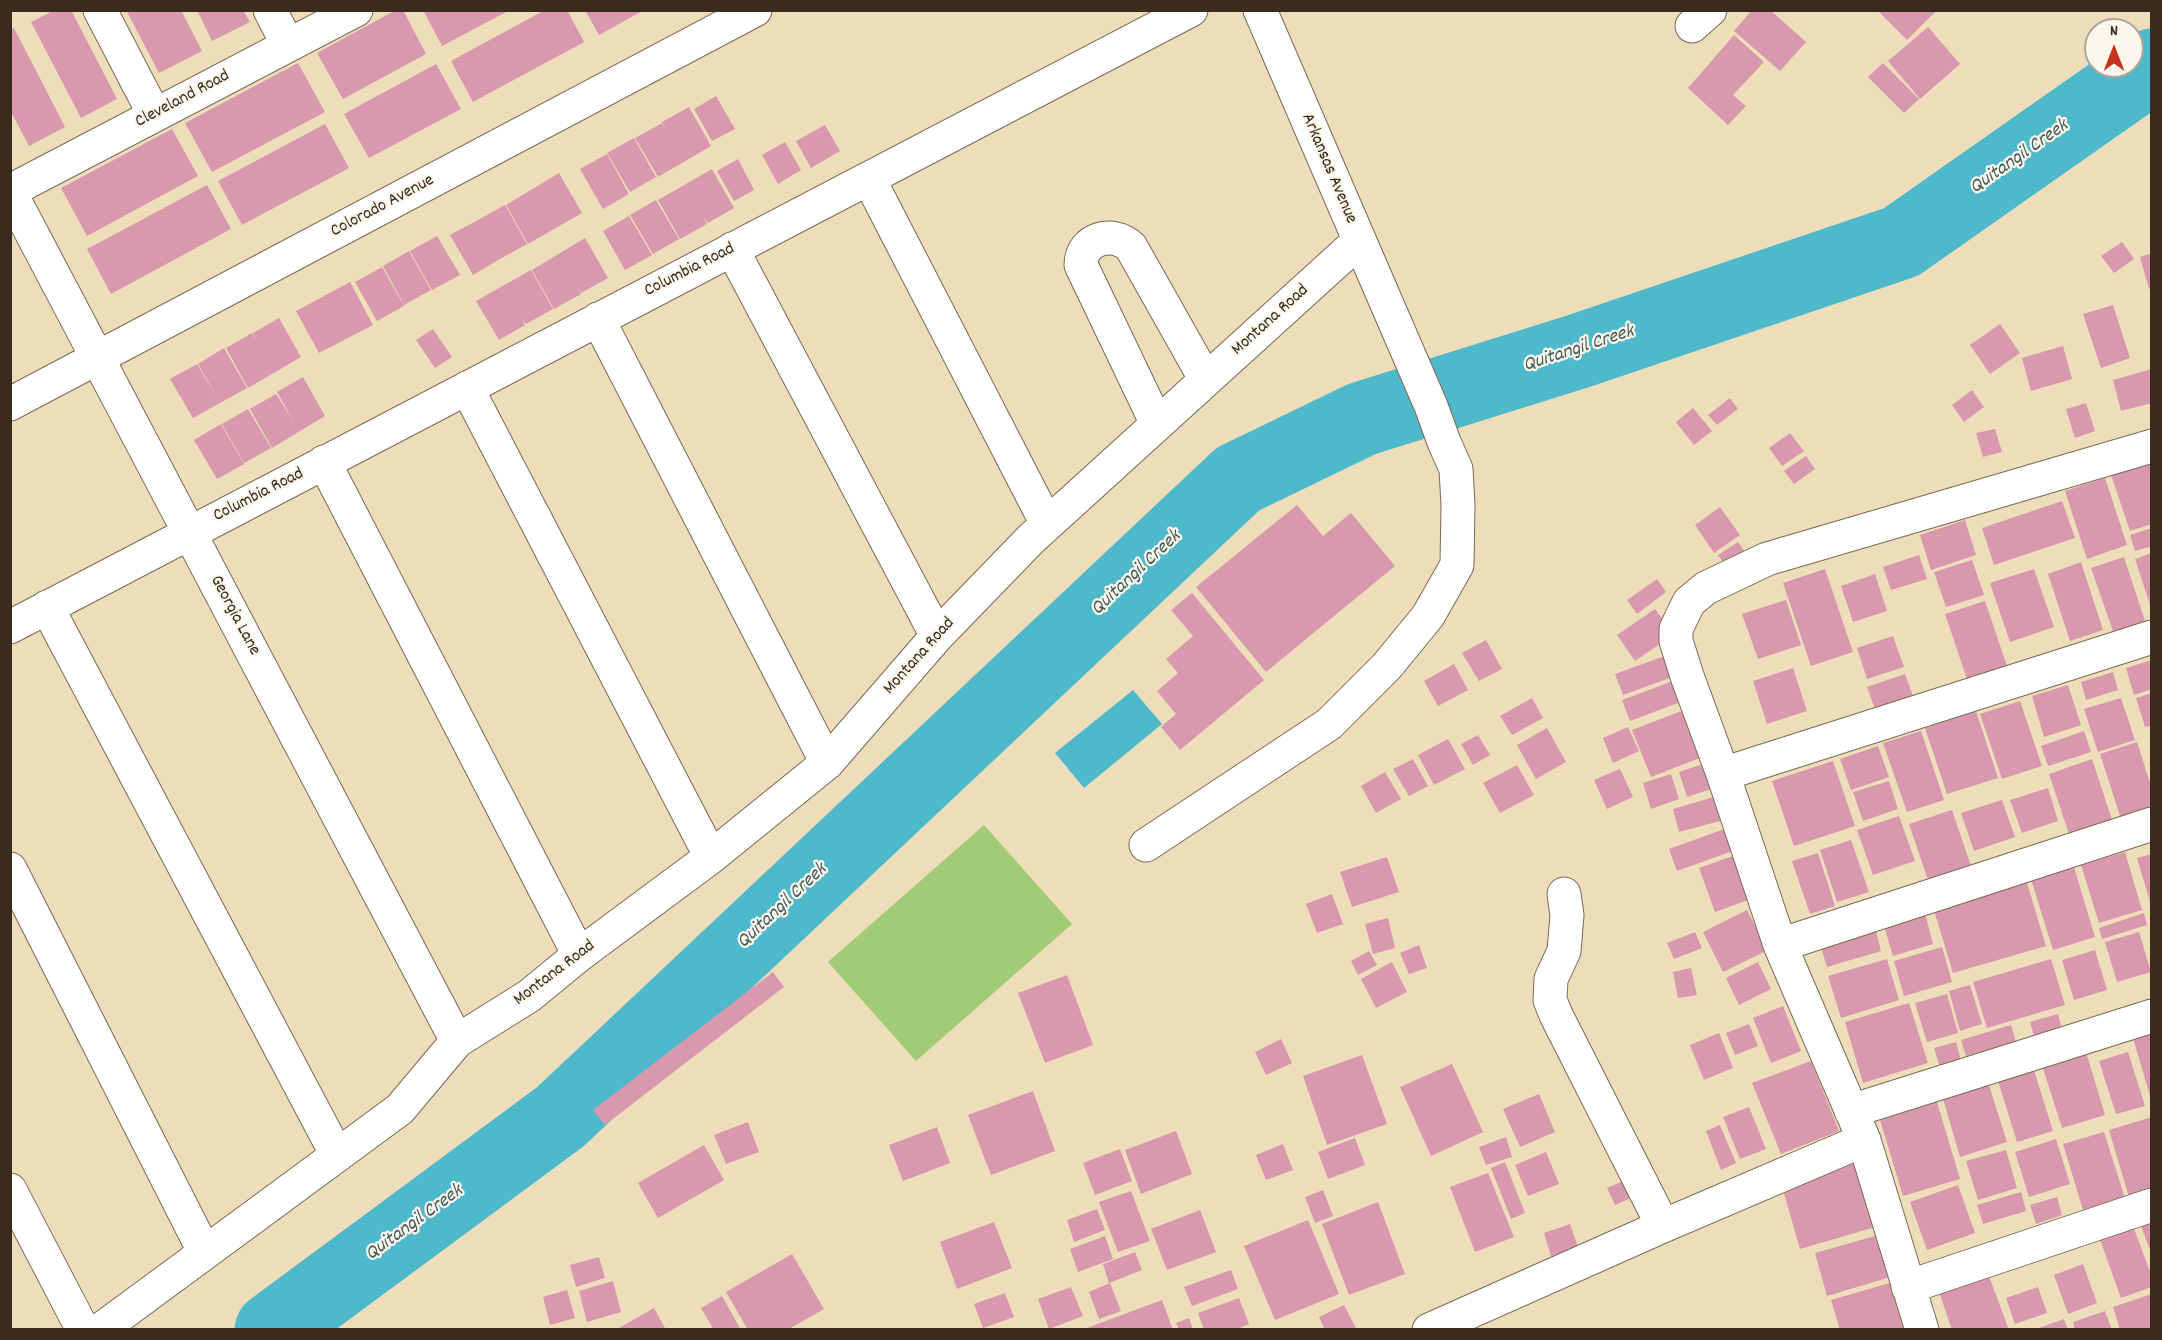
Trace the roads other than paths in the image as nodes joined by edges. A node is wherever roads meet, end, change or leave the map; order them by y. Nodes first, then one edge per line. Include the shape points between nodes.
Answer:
1 (100, 10) edge
2 (270, 10) edge
3 (356, 10) edge
4 (755, 10) edge
5 (1191, 10) edge
6 (1260, 10) edge
7 (288, 45) junction
8 (154, 114) junction
9 (869, 179) junction
10 (10, 191) edge
11 (1359, 241) junction
12 (732, 249) junction
13 (598, 319) junction
14 (98, 358) junction
15 (1206, 380) junction
16 (467, 387) junction
17 (10, 404) edge
18 (1157, 424) junction
19 (2151, 446) edge
20 (324, 462) junction
21 (1047, 525) junction
22 (190, 532) junction
23 (47, 607) junction
24 (10, 627) edge
25 (937, 636) junction
26 (2151, 637) edge
27 (827, 764) junction
28 (1723, 774) junction
29 (2151, 824) edge
30 (1146, 845) dead end
31 (711, 857) junction
32 (10, 869) edge
33 (1564, 894) dead end
34 (1780, 945) junction
35 (579, 955) junction
36 (2151, 1016) edge
37 (457, 1041) junction
38 (1851, 1111) junction
39 (1864, 1140) junction
40 (337, 1155) junction
41 (10, 1190) edge
42 (2151, 1205) edge
43 (1663, 1226) junction
44 (204, 1251) junction
45 (1908, 1287) junction
46 (83, 1329) edge
47 (100, 1329) edge
48 (1429, 1329) edge
49 (1922, 1329) edge

1 - 8 street
2 - 7 street
3 - 7 street, Cleveland Road
4 - 14 street, Colorado Avenue
5 - 9 street, Columbia Road
6 - 11 street, Arkansas Avenue
7 - 8 street, Cleveland Road
8 - 10 street, Cleveland Road
9 - 12 street, Columbia Road
9 - 21 street
10 - 14 street, Georgia Lane
11 - 15 street, Montana Road
11 - 30 street, Arkansas Avenue via 1456,469 1457,565 1428,616 1387,666 1329,724
12 - 13 street, Columbia Road
12 - 25 street
13 - 16 street, Columbia Road
13 - 27 street
14 - 17 street, Colorado Avenue
14 - 22 street, Georgia Lane
15 - 18 street, Montana Road
15 - 18 street via 1131,247 1113,238 1087,246 1081,255 1081,265
16 - 20 street, Columbia Road
16 - 31 street
18 - 21 street, Montana Road
19 - 28 street via 1767,559 1706,588 1689,602 1676,629 1676,641
20 - 22 street, Columbia Road
20 - 35 street
21 - 25 street, Montana Road
22 - 23 street, Columbia Road
22 - 37 street, Georgia Lane
23 - 24 street, Columbia Road
23 - 40 street
25 - 27 street, Montana Road
26 - 28 street
27 - 31 street, Montana Road
28 - 34 street
29 - 34 street
31 - 35 street, Montana Road
32 - 44 street
33 - 43 street via 1564,951 1551,979 1550,1000
34 - 38 street
35 - 37 street, Montana Road via 529,996
36 - 38 street
37 - 40 street, Montana Road via 400,1109
38 - 39 street
39 - 43 street
39 - 45 street
40 - 44 street, Montana Road
41 - 46 street
42 - 45 street
43 - 48 street
44 - 47 street, Montana Road
45 - 49 street

